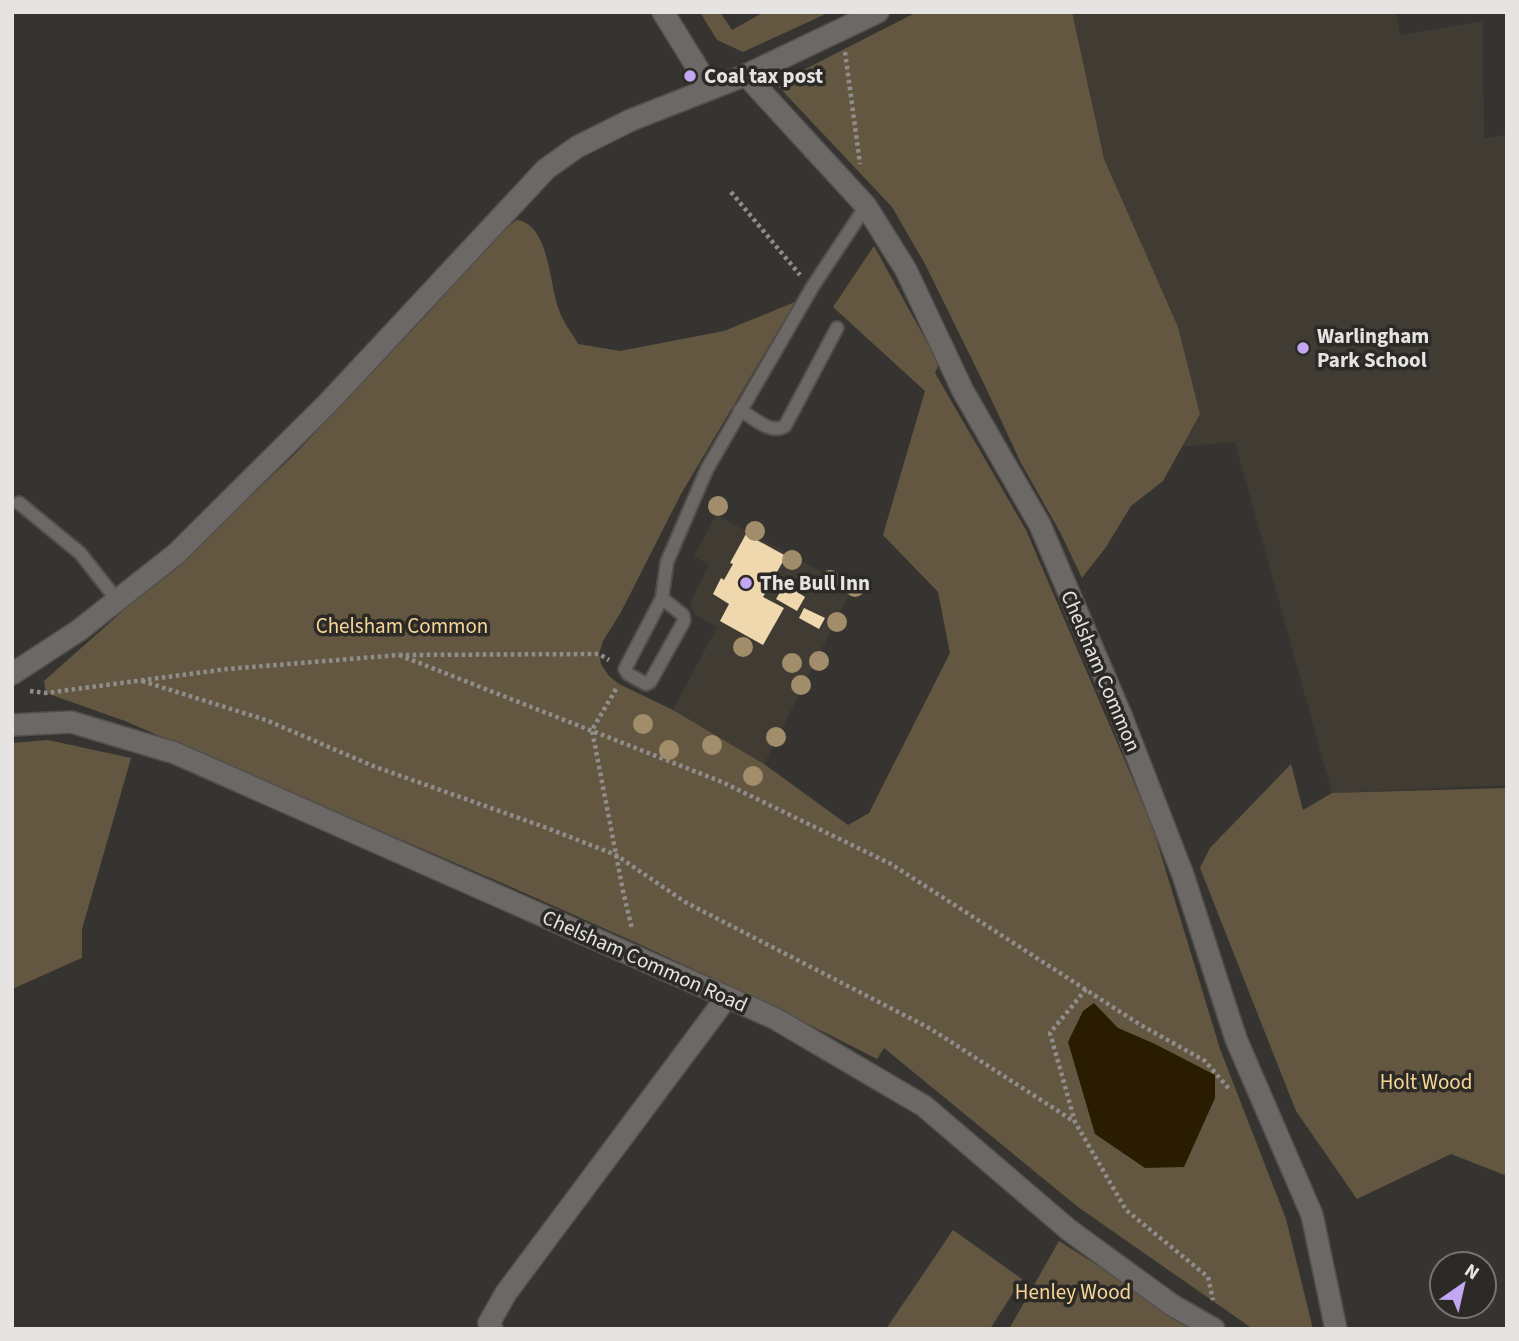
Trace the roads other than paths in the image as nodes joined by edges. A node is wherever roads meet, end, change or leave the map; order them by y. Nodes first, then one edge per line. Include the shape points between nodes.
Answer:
1 (663, 12) edge
2 (878, 12) edge
3 (746, 75) junction
4 (712, 87) junction
5 (866, 206) junction
6 (837, 328) dead end
7 (740, 410) junction
8 (19, 503) dead end
9 (662, 598) junction
10 (117, 600) junction
11 (18, 682) edge
12 (12, 725) edge
13 (727, 997) junction
14 (492, 1329) edge
15 (1214, 1329) edge
16 (1336, 1329) edge

1 - 4 street
2 - 3 street via 841,38
3 - 4 street
3 - 5 street, Chelsham Common
4 - 10 street via 620,125 546,169 328,403 176,554
5 - 7 lane
5 - 16 street, Chelsham Common via 906,270 964,391 1040,525 1121,715 1183,875 1237,1040 1312,1215
6 - 7 lane via 785,426 771,429
7 - 9 lane via 707,469 667,562
8 - 10 lane via 80,553
9 - 9 lane via 625,669 646,684 684,621
10 - 11 street
12 - 13 street, Chelsham Common Road via 71,722 175,753
13 - 14 street via 506,1293 489,1323
13 - 15 street, Chelsham Common Road via 774,1018 924,1106 1069,1230 1172,1305

